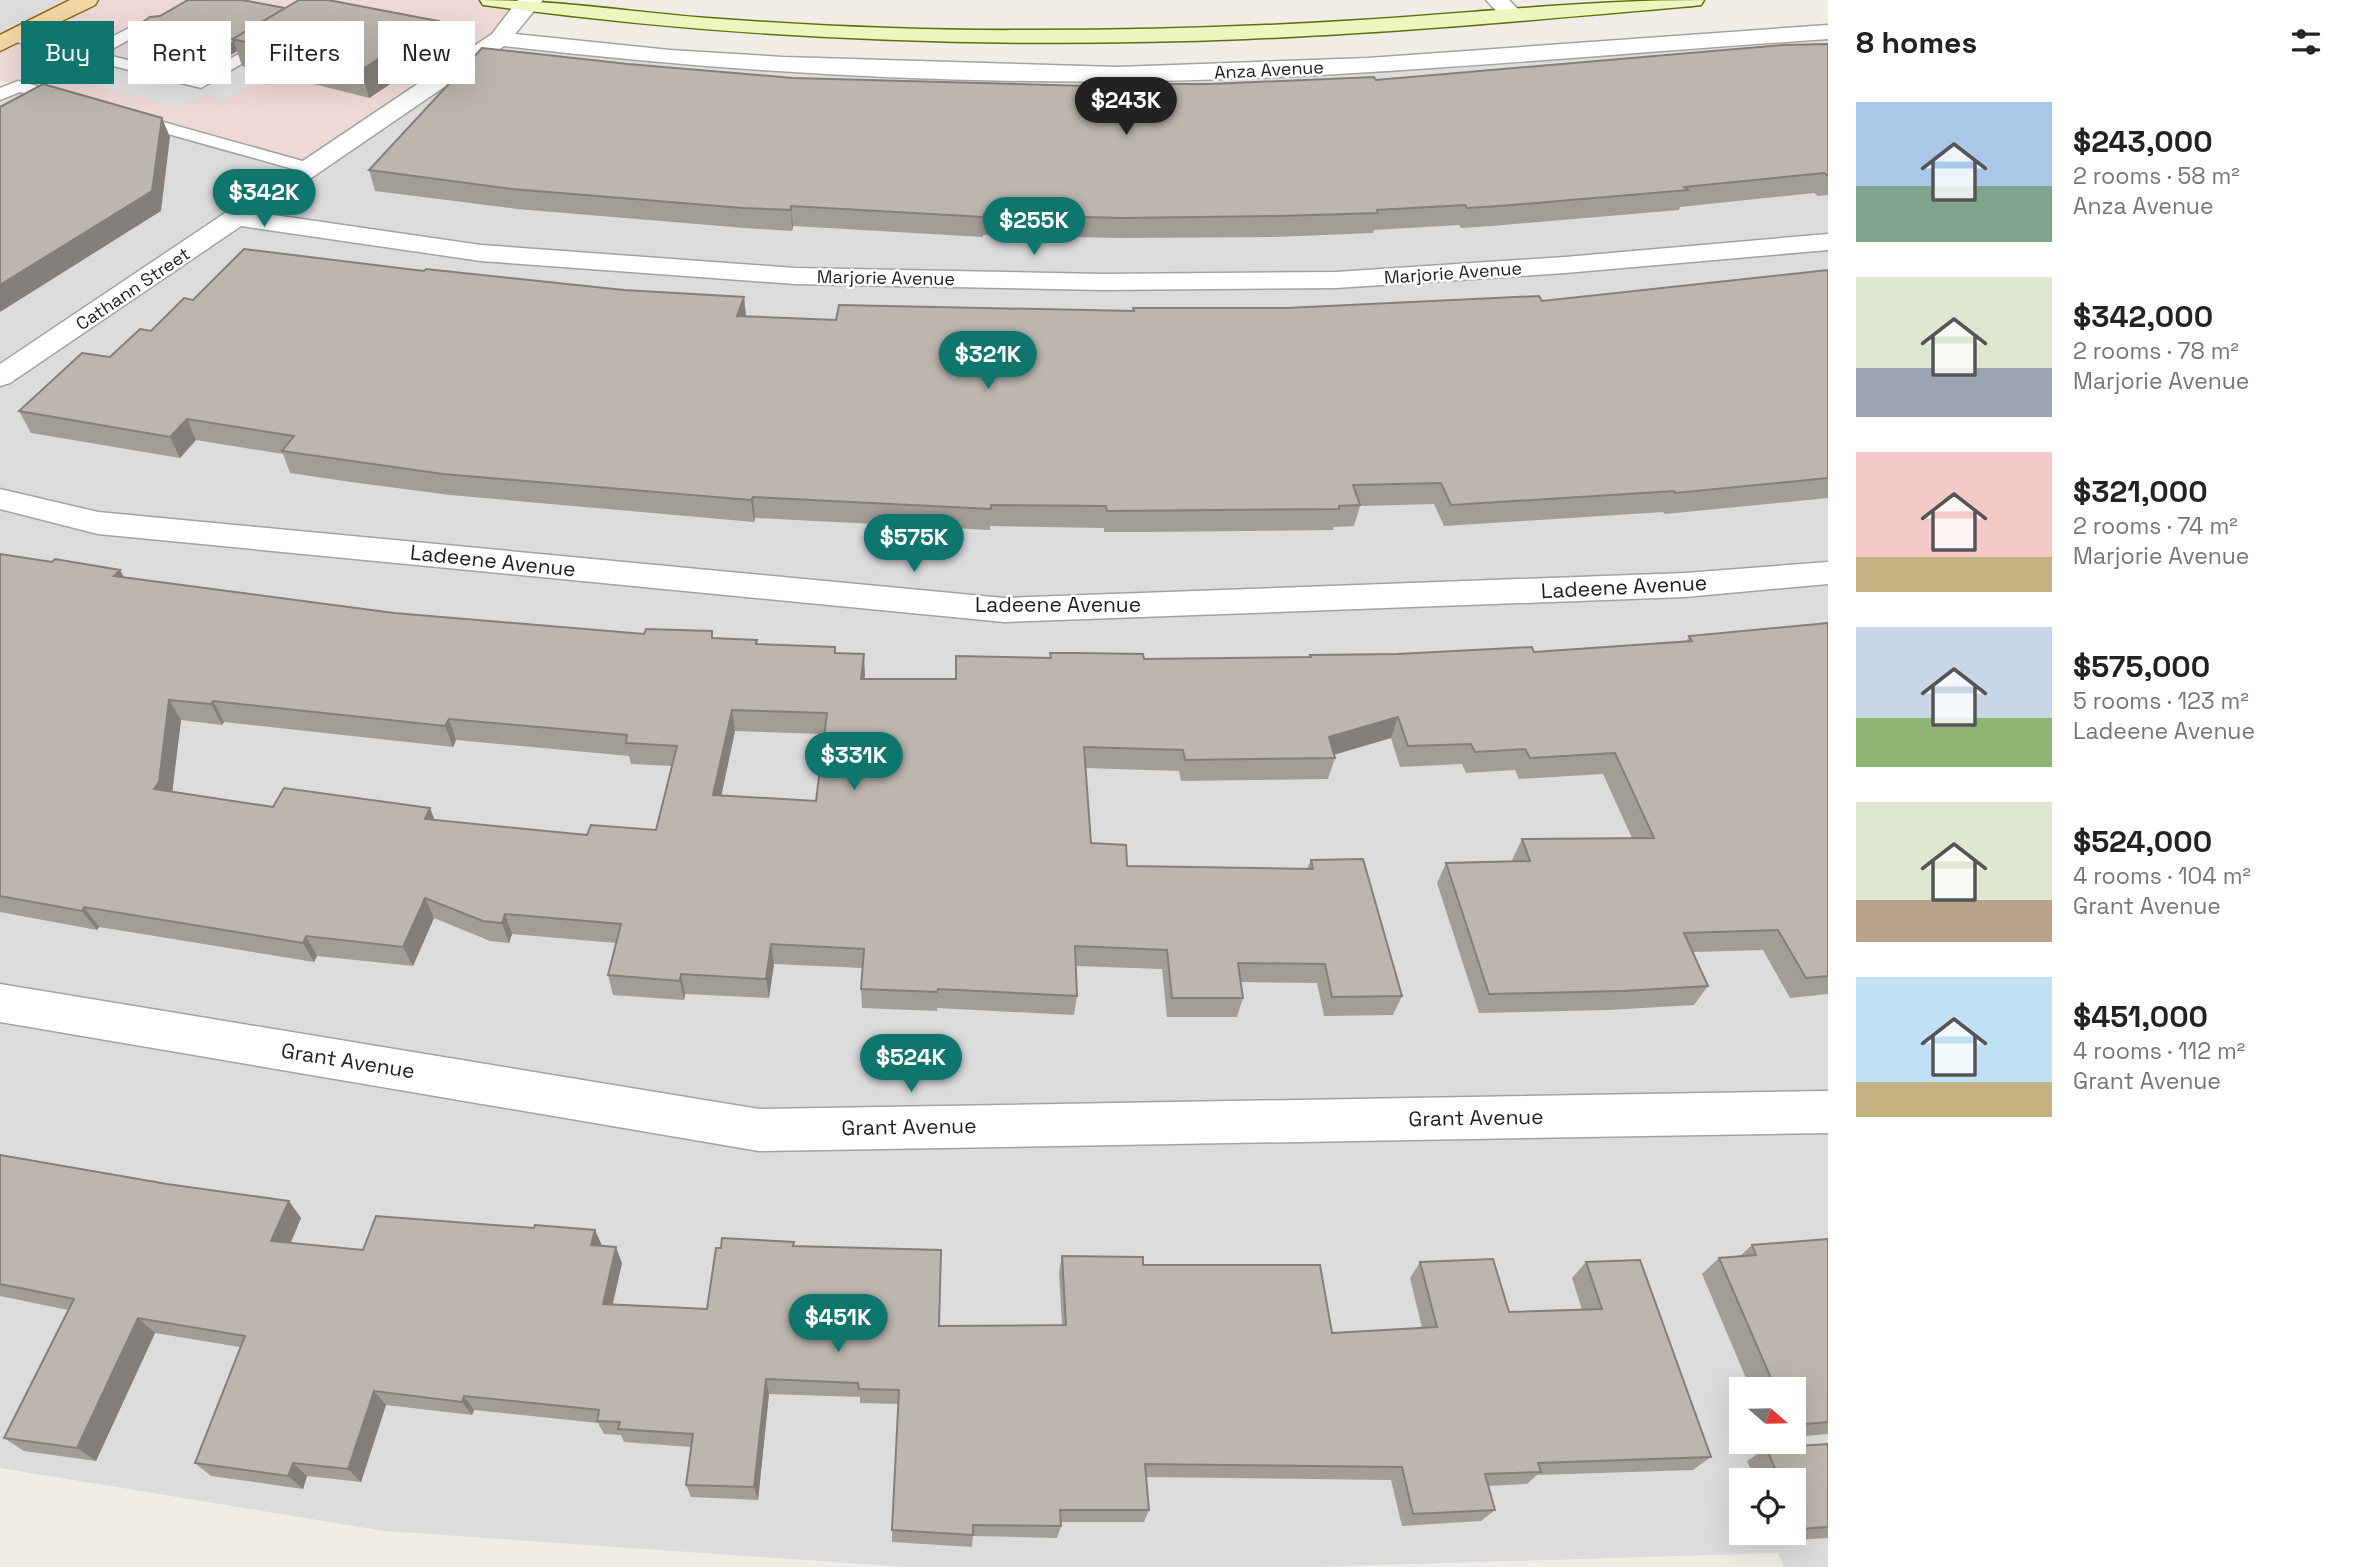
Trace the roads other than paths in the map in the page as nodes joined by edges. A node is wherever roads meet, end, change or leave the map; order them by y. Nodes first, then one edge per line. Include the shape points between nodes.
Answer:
1 (87, 0) edge
2 (491, 0) edge
3 (1693, 0) edge
4 (529, 3) edge
5 (1505, 8) edge
6 (1828, 32) edge
7 (500, 39) junction
8 (7, 40) edge
9 (245, 57) edge
10 (114, 61) edge
11 (0, 95) edge
12 (84, 105) edge
13 (111, 112) edge
14 (310, 169) junction
15 (240, 218) junction
16 (1828, 242) edge
17 (0, 377) edge
18 (0, 499) edge
19 (1828, 573) edge
20 (0, 1003) edge
21 (1828, 1112) edge

1 - 8 main road
2 - 4 main road, Anza Avenue
3 - 5 main road, Anza Avenue
4 - 5 main road, Anza Avenue via 733,25 1037,36 1272,31
4 - 7 street, Cathann Street
6 - 7 street, Anza Avenue via 1425,63 1210,73 873,69 593,51
7 - 14 street, Cathann Street
9 - 10 lane via 201,83
11 - 12 lane via 18,86
13 - 14 lane
14 - 15 street, Cathann Street
15 - 16 street, Marjorie Avenue via 481,253 795,276 1101,282 1336,280
15 - 17 street, Cathann Street
18 - 19 street, Ladeene Avenue via 98,523 1004,610 1685,585
20 - 21 street, Grant Avenue via 760,1130

